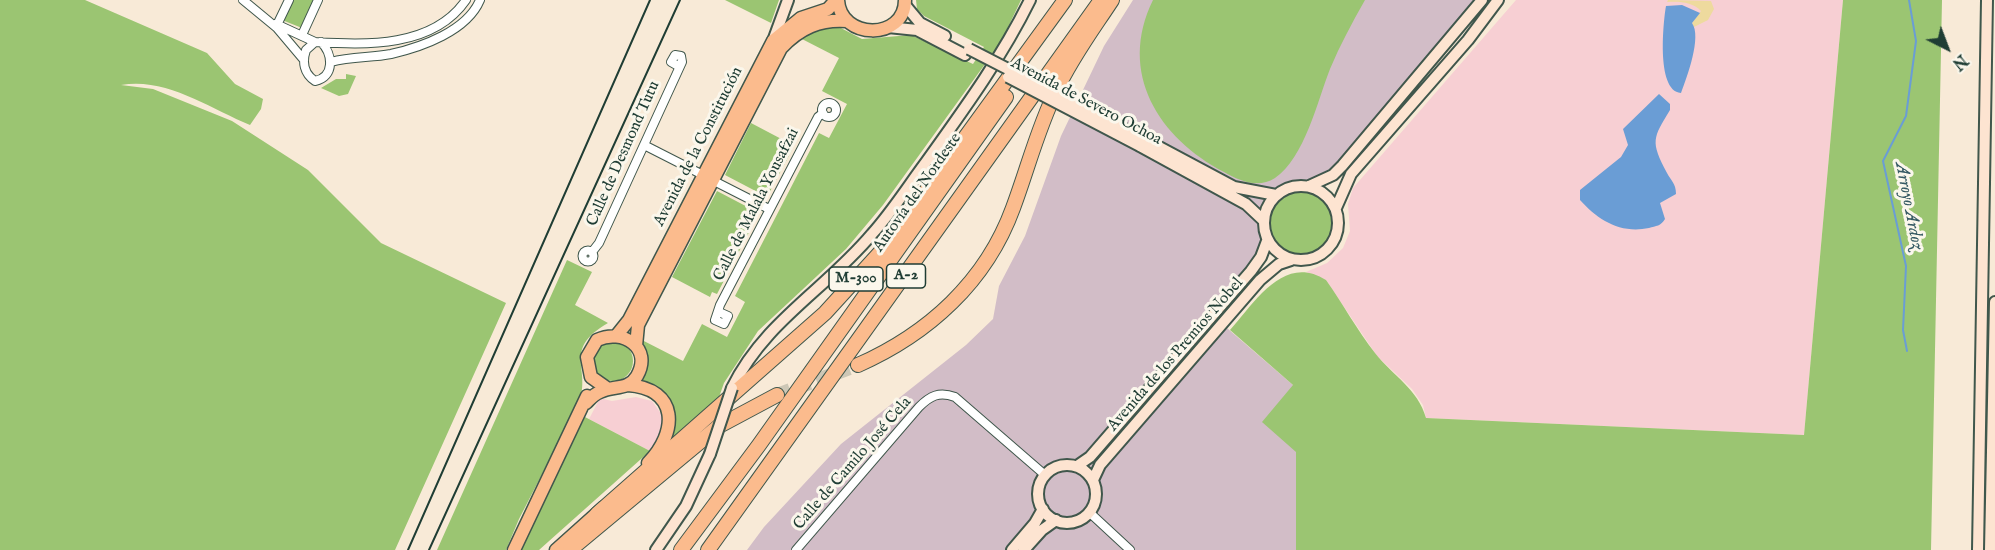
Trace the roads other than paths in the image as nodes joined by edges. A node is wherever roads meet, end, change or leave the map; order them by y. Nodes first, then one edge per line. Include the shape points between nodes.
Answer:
1 (243, 0) edge
2 (288, 0) edge
3 (318, 0) edge
4 (466, 0) edge
5 (480, 0) edge
6 (788, 0) edge
7 (837, 0) edge
8 (1030, 0) edge
9 (1065, 0) edge
10 (1076, 0) edge
11 (1101, 0) edge
12 (1112, 0) edge
13 (1482, 0) edge
14 (1498, 0) edge
15 (1987, 0) edge
16 (905, 2) edge
17 (262, 16) junction
18 (847, 21) junction
19 (277, 25) junction
20 (888, 27) junction
21 (302, 35) junction
22 (773, 41) junction
23 (318, 42) junction
24 (967, 52) junction
25 (304, 60) junction
26 (331, 62) junction
27 (678, 66) dead end
28 (823, 113) dead end
29 (1142, 143) junction
30 (644, 145) junction
31 (708, 177) junction
32 (1309, 186) junction
33 (1276, 195) junction
34 (1336, 208) junction
35 (770, 209) junction
36 (1263, 220) junction
37 (1268, 241) junction
38 (592, 252) dead end
39 (1291, 260) junction
40 (1995, 302) edge
41 (719, 312) dead end
42 (617, 335) junction
43 (636, 346) junction
44 (858, 365) tunnel mouth
45 (591, 377) junction
46 (628, 385) junction
47 (608, 389) junction
48 (777, 395) tunnel mouth
49 (585, 403) junction
50 (1077, 466) junction
51 (1045, 475) junction
52 (1093, 480) junction
53 (1042, 509) junction
54 (1089, 512) junction
55 (597, 514) junction
56 (1056, 520) junction
57 (514, 550) edge
58 (556, 550) edge
59 (570, 550) edge
60 (656, 550) edge
61 (681, 550) edge
62 (708, 550) edge
63 (796, 550) edge
64 (1012, 550) edge
65 (1024, 550) edge
66 (1130, 550) edge
67 (1978, 550) edge
68 (1990, 550) edge

1 - 17 street
2 - 19 street
3 - 21 street
4 - 23 street via 443,21 421,33 390,42
5 - 26 street via 469,17 424,43 391,54
6 - 22 street
7 - 18 main road
7 - 22 main road, Avenida de la Constitución via 828,9 801,18
8 - 60 street, bridge via 977,91 873,233 838,271 765,335 743,364 686,506
9 - 55 highway, M-300 via 879,253 825,313
10 - 61 highway, Autovía del Nordeste / A-2
11 - 62 highway, A-2
12 - 44 highway via 1057,87 1013,210 980,272 934,319 884,354
13 - 32 street via 1342,166
14 - 34 street via 1352,174
15 - 67 street
16 - 20 main road
16 - 24 street, Avenida de Severo Ochoa via 920,23
17 - 19 street
17 - 25 street
18 - 20 main road via 868,32
18 - 31 main road, Avenida de la Constitución via 817,23 781,48
19 - 21 street
20 - 24 street, Avenida de Severo Ochoa via 917,30
21 - 23 street
22 - 31 main road, Avenida de la Constitución
23 - 25 street via 306,50
23 - 26 street via 327,48
24 - 29 street, Avenida de Severo Ochoa, bridge
25 - 26 street via 306,72 315,81 328,74
27 - 30 street, Calle de Desmond Tutu
28 - 35 street, Calle de Malala Yousafzai
29 - 33 street, Avenida de Severo Ochoa via 1234,187
29 - 36 street, Avenida de Severo Ochoa via 1246,204
30 - 31 street
30 - 38 street, Calle de Desmond Tutu
31 - 35 street
31 - 42 main road, Avenida de la Constitución
31 - 43 main road, Avenida de la Constitución via 638,325
32 - 33 street via 1286,188
32 - 34 street via 1329,198
33 - 36 street
34 - 39 street via 1339,222 1332,244 1318,256
35 - 41 street, Calle de Malala Yousafzai
36 - 37 street
37 - 39 street via 1281,256
37 - 50 street, Avenida de los Premios Nobel via 1251,272 1090,457
39 - 52 street, Avenida de los Premios Nobel via 1260,280 1100,465
40 - 68 street
42 - 43 main road
42 - 45 main road via 607,335 590,347 586,357
43 - 46 main road via 640,367
45 - 47 main road
45 - 49 main road
46 - 47 main road
46 - 55 main road via 656,393 666,406 670,422 666,439
47 - 49 main road
48 - 59 highway via 719,426
49 - 57 main road
50 - 51 street via 1060,465
50 - 52 street
51 - 53 street via 1038,491
51 - 63 street, Calle de Camilo José Cela via 955,397 936,394 919,407
52 - 54 street via 1096,496
53 - 56 street
53 - 64 street via 1035,524
54 - 56 street via 1074,522
54 - 66 street
55 - 58 main road, M-300
56 - 65 street

